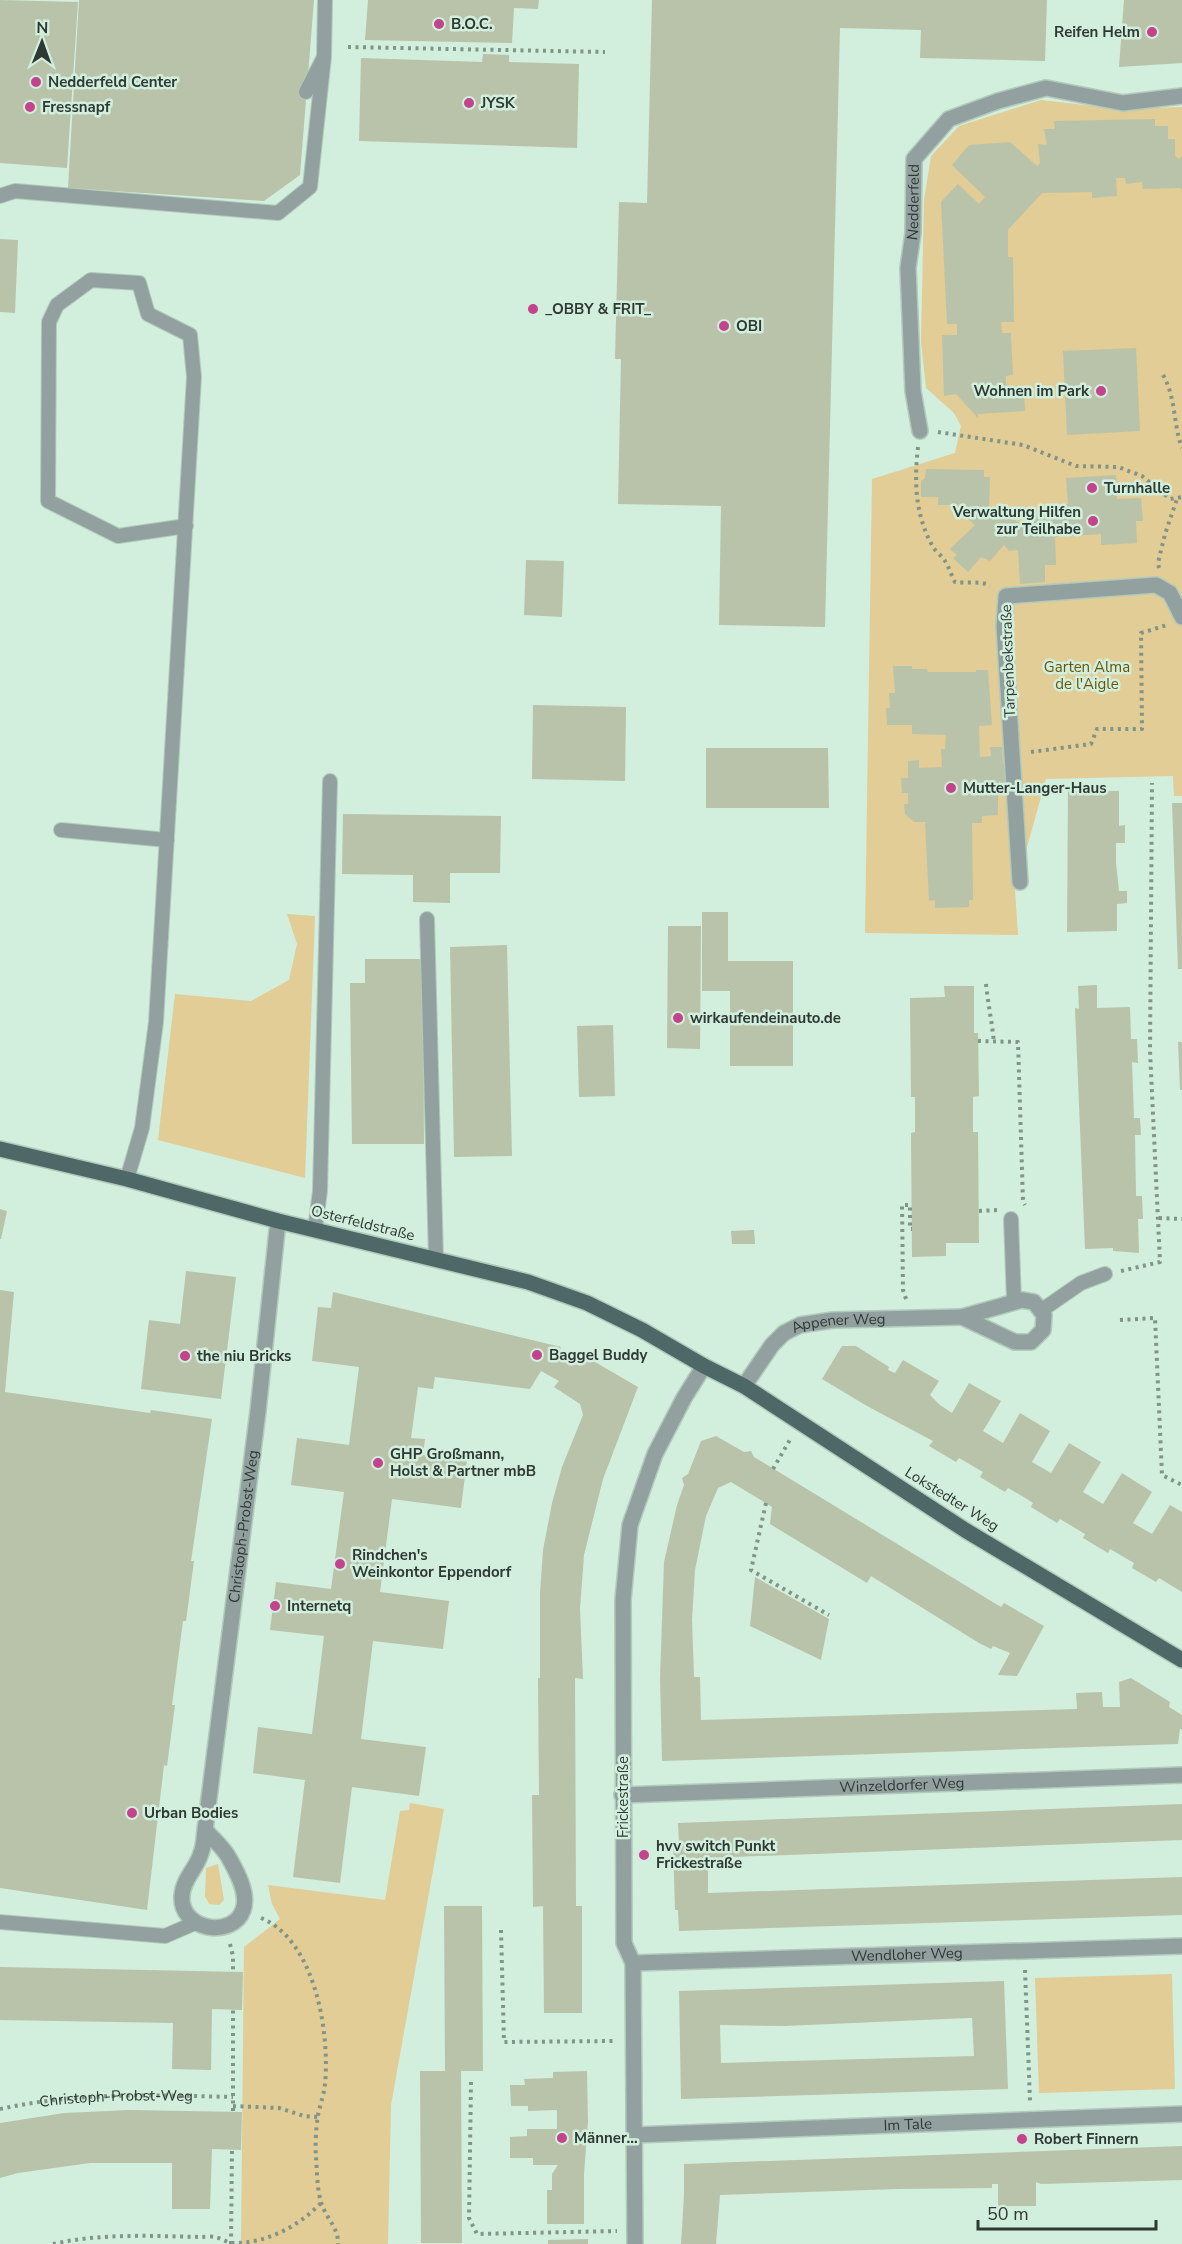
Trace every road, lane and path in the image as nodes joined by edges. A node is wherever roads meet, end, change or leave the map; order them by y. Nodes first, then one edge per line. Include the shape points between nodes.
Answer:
1 (325, 0) edge
2 (348, 47) dead end
3 (605, 52) dead end
4 (324, 57) junction
5 (306, 92) dead end
6 (1182, 96) edge
7 (0, 196) edge
8 (1163, 375) dead end
9 (920, 431) junction
10 (1182, 447) edge
11 (1182, 497) edge
12 (1177, 500) junction
13 (186, 526) junction
14 (1164, 590) junction
15 (1006, 597) junction
16 (1177, 620) edge
17 (1012, 755) junction
18 (330, 781) dead end
19 (1152, 783) dead end
20 (61, 830) dead end
21 (167, 840) junction
22 (1020, 882) dead end
23 (427, 919) dead end
24 (987, 984) dead end
25 (978, 1041) dead end
26 (994, 1042) junction
27 (0, 1149) edge
28 (127, 1179) junction
29 (1028, 1208) dead end
30 (1158, 1218) junction
31 (1011, 1219) dead end
32 (1182, 1219) edge
33 (278, 1221) junction
34 (912, 1229) dead end
35 (315, 1230) junction
36 (436, 1259) junction
37 (1105, 1274) joint
38 (903, 1290) dead end
39 (1014, 1301) junction
40 (1042, 1310) junction
41 (962, 1317) junction
42 (1120, 1320) dead end
43 (704, 1366) junction
44 (744, 1386) junction
45 (800, 1424) junction
46 (773, 1469) dead end
47 (1182, 1485) edge
48 (766, 1503) dead end
49 (829, 1615) dead end
50 (1182, 1660) edge
51 (1182, 1775) edge
52 (622, 1796) junction
53 (205, 1830) junction
54 (243, 1911) junction
55 (0, 1922) edge
56 (195, 1923) junction
57 (501, 1930) dead end
58 (1182, 1946) edge
59 (1025, 1952) junction
60 (233, 1956) dead end
61 (633, 1963) junction
62 (233, 1972) dead end
63 (233, 2009) dead end
64 (634, 2041) junction
65 (471, 2082) dead end
66 (233, 2097) junction
67 (0, 2109) edge
68 (1182, 2114) edge
69 (318, 2117) junction
70 (1031, 2119) junction
71 (634, 2135) junction
72 (232, 2149) dead end
73 (321, 2203) junction
74 (635, 2237) edge
75 (54, 2244) edge
76 (231, 2244) edge
77 (338, 2244) edge

1 - 4 lane
2 - 3 path
4 - 5 lane
4 - 7 lane via 310,187 278,213 15,191
6 - 9 street, Nedderfeld via 1123,103 1046,88 949,119 914,159 913,233 908,268 913,391
8 - 10 path
9 - 12 path via 1023,445 1076,466 1118,467 1142,476 1170,499
9 - 15 path via 917,507 927,536 955,582 984,583
11 - 12 path
12 - 14 path via 1158,563
13 - 13 lane via 194,377 190,335 148,314 139,282 91,280 57,305 49,322 48,501 118,536
13 - 21 lane
14 - 15 street, Tarpenbekstraße via 1156,585
14 - 16 street via 1170,593
15 - 17 street, Tarpenbekstraße via 1004,626
16 - 17 path via 1142,633 1142,729 1097,729 1091,744
17 - 22 street, Tarpenbekstraße
18 - 35 lane via 320,1191
19 - 30 path via 1150,1051
20 - 21 lane
21 - 28 lane via 156,1022 142,1128
23 - 36 lane
24 - 26 path
25 - 26 path
26 - 29 path via 1018,1042 1023,1202
27 - 28 main road, Osterfeldstraße
28 - 33 main road, Osterfeldstraße
30 - 32 path
30 - 37 path via 1160,1262
31 - 39 lane
33 - 35 main road, Osterfeldstraße
33 - 53 street, Christoph-Probst-Weg
34 - 38 path via 910,1205 902,1205
35 - 36 main road, Osterfeldstraße
36 - 43 main road, Osterfeldstraße via 528,1282 587,1303
37 - 40 lane via 1081,1283
39 - 40 street via 1030,1300
39 - 41 street, Appener Weg
40 - 41 street, Appener Weg via 1044,1330 1031,1342 1023,1343
41 - 44 street, Appener Weg via 833,1320 800,1325 784,1333 772,1346
42 - 47 path via 1155,1318 1162,1475
43 - 44 main road, Lokstedter Weg
43 - 52 street, Frickestraße via 655,1454 630,1526 623,1600
44 - 45 main road, Lokstedter Weg
45 - 46 path
45 - 50 main road, Lokstedter Weg via 965,1530
48 - 49 path via 751,1570
51 - 52 street, Winzeldorfer Weg
52 - 61 street, Frickestraße via 624,1942
53 - 54 street via 228,1856 241,1883
53 - 56 street, Christoph-Probst-Weg via 201,1853 182,1897 185,1911
54 - 56 street via 226,1926 212,1929
54 - 69 path via 274,1924 291,1941 312,1980 326,2059
55 - 56 lane via 165,1936
57 - 64 path via 504,2042
58 - 59 street, Wendloher Weg
59 - 61 street, Wendloher Weg
59 - 70 path
60 - 62 path
61 - 64 street, Frickestraße
63 - 66 path
64 - 71 street, Frickestraße
65 - 74 path via 469,2218 477,2234
66 - 67 path, Christoph-Probst-Weg via 126,2095
66 - 69 path via 233,2109 279,2108
68 - 70 street, Im Tale
69 - 73 path via 315,2155
70 - 71 street, Im Tale
71 - 74 street, Frickestraße
72 - 76 path
73 - 76 path via 308,2217 277,2236
73 - 77 path via 338,2236
75 - 76 path via 157,2236 215,2237

